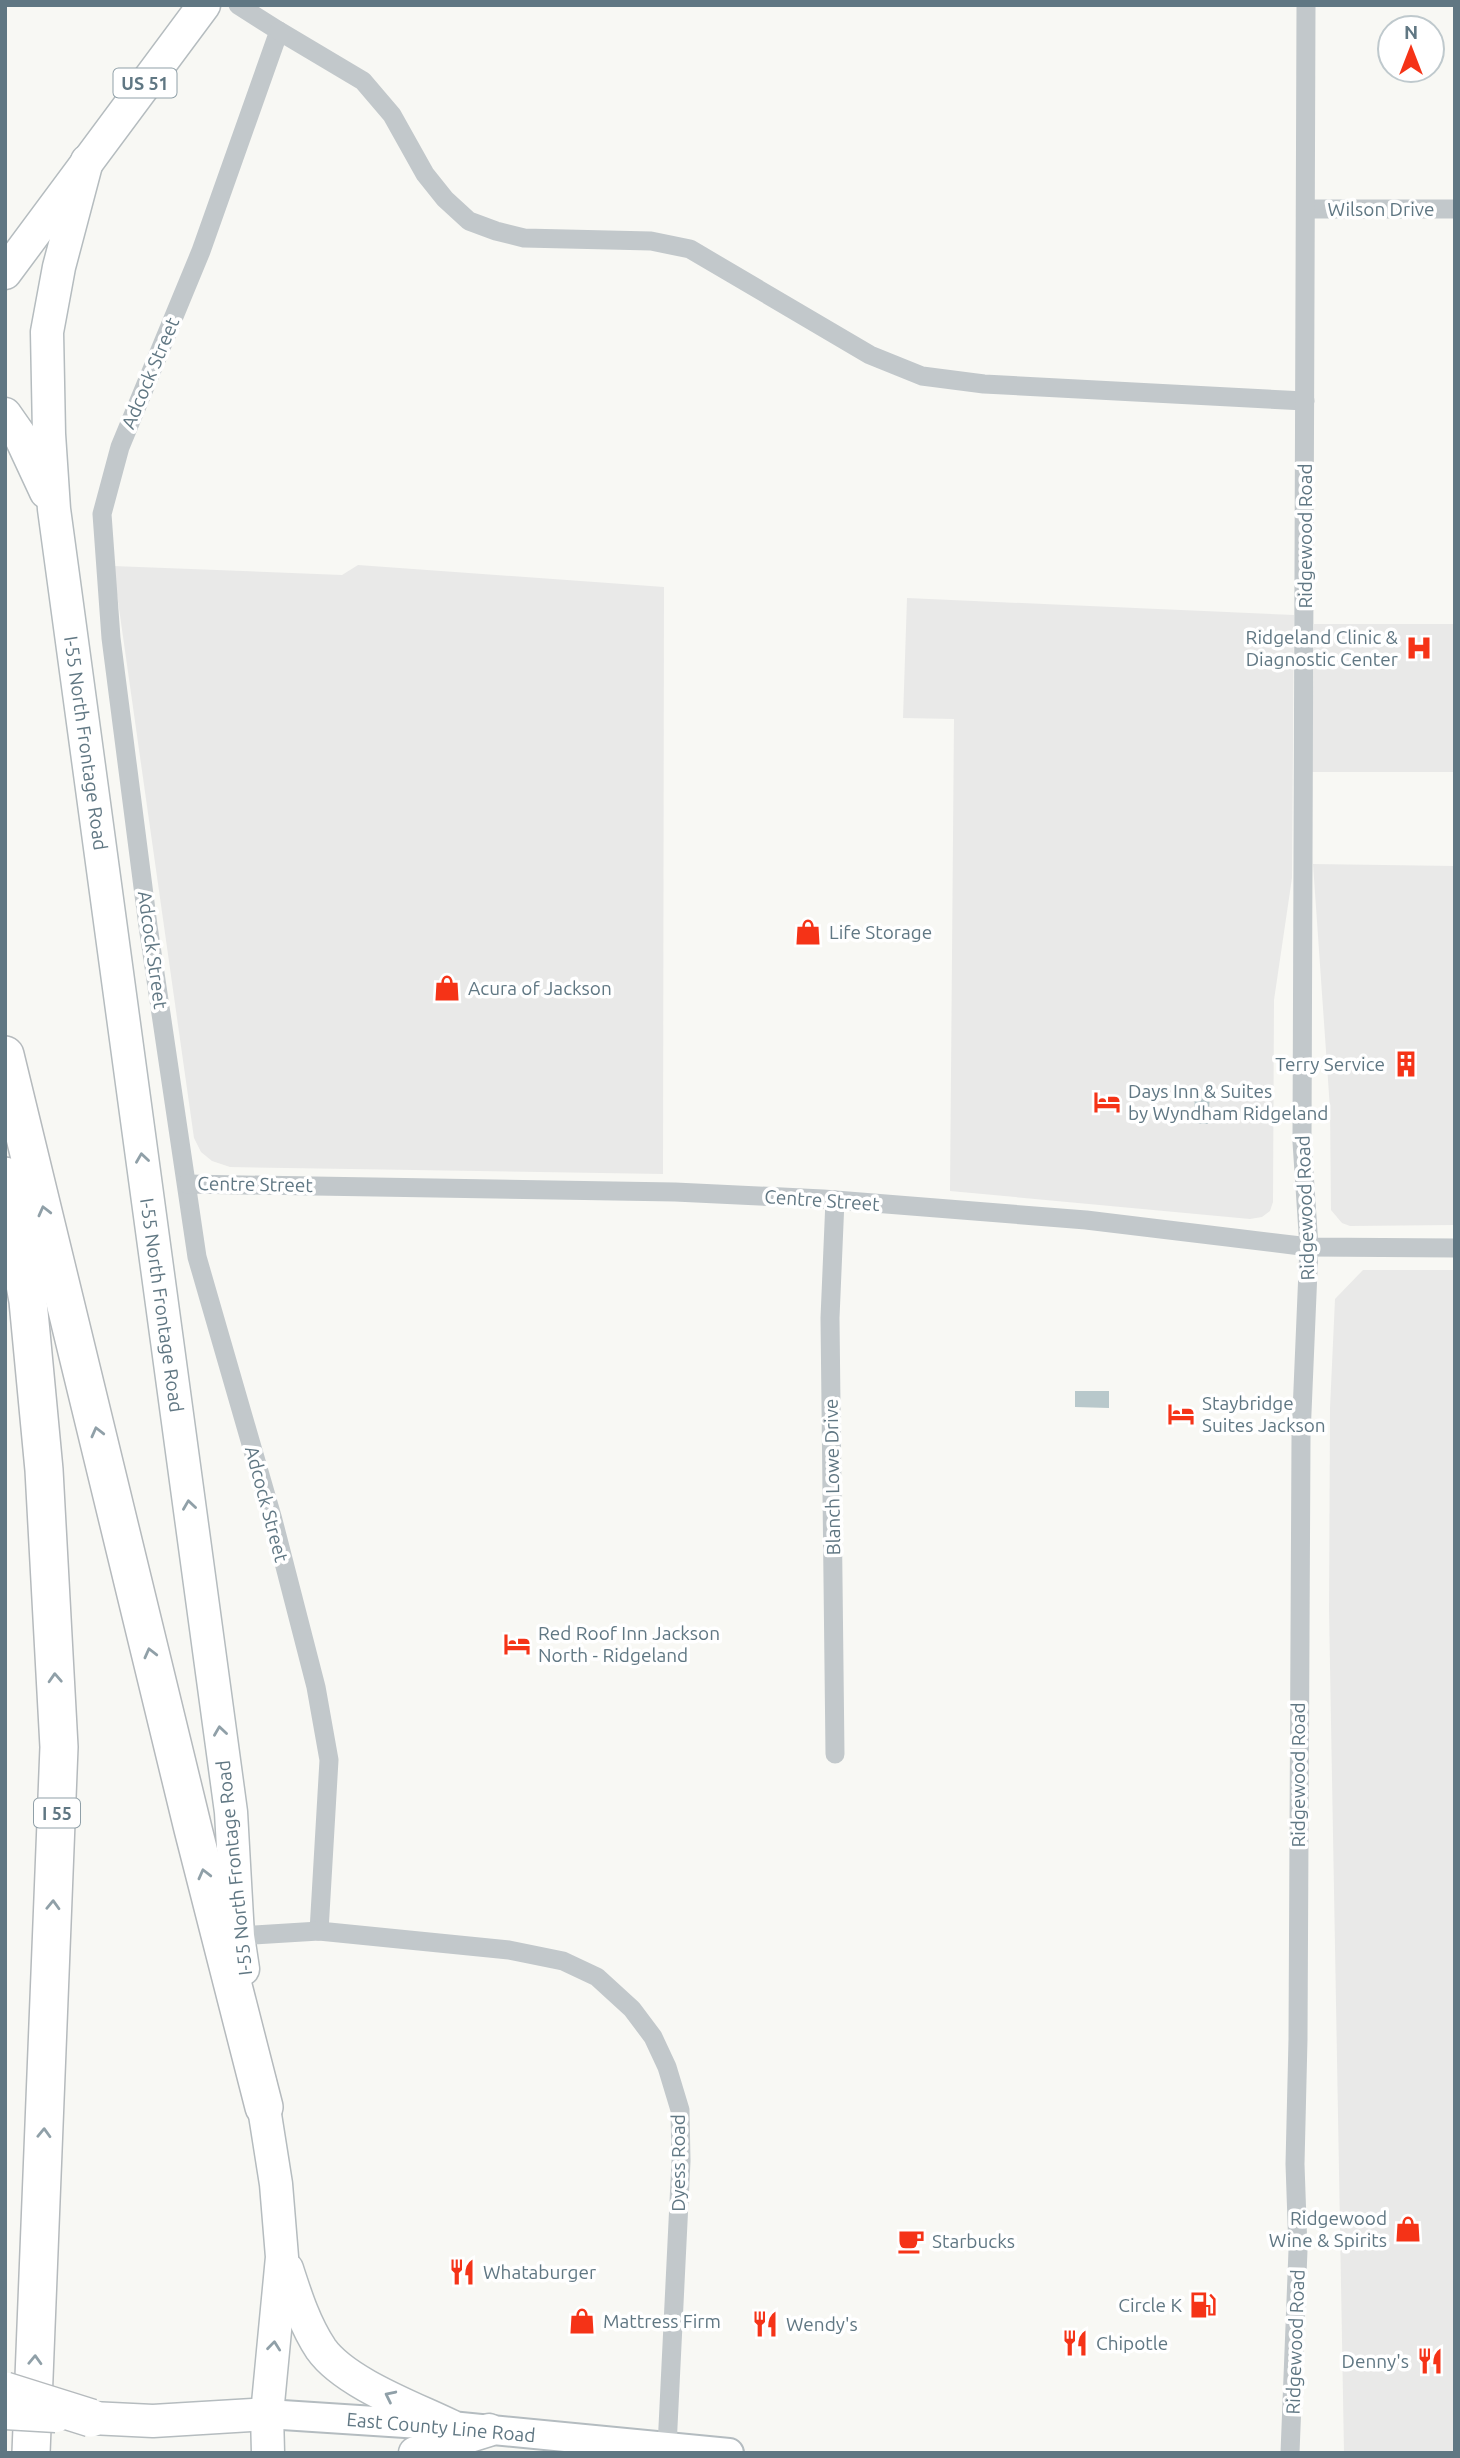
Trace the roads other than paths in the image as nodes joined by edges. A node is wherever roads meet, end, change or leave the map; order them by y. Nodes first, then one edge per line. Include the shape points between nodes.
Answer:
1 (204, 5) edge
2 (238, 5) edge
3 (1306, 5) edge
4 (279, 31) junction
5 (87, 161) junction
6 (1307, 209) junction
7 (1455, 209) edge
8 (5, 273) edge
9 (1305, 401) junction
10 (5, 414) edge
11 (54, 509) junction
12 (5, 1055) edge
13 (5, 1176) edge
14 (187, 1184) junction
15 (835, 1200) junction
16 (1309, 1247) junction
17 (1455, 1248) edge
18 (835, 1754) dead end
19 (318, 1931) junction
20 (238, 1936) junction
21 (264, 2107) junction
22 (282, 2257) junction
23 (5, 2391) edge
24 (5, 2413) edge
25 (267, 2414) junction
26 (91, 2418) junction
27 (451, 2426) junction
28 (489, 2430) junction
29 (667, 2447) junction
30 (31, 2453) edge
31 (268, 2453) edge
32 (415, 2453) edge
33 (729, 2453) edge
34 (1290, 2453) edge

1 - 5 main road, US 51
2 - 4 street
3 - 6 street, Ridgewood Road
4 - 9 street via 363,81 392,114 425,174 445,199 469,221 487,228 524,238 651,241 690,249 870,355 922,376 984,384
4 - 14 street, Adcock Street via 201,251 120,447 102,514 113,650 148,926
5 - 8 main road, US 51
5 - 11 main road, I-55 North Frontage Road via 47,332
6 - 7 street, Wilson Drive
6 - 9 street, Ridgewood Road
9 - 16 street, Ridgewood Road via 1302,1142
10 - 11 main road
20 -> 11 main road, I-55 North Frontage Road via 229,1799
21 -> 12 highway
30 -> 13 highway, I 55 via 59,1747 44,1470 28,1301
14 - 15 street, Centre Street via 675,1192
14 - 19 street, Adcock Street via 197,1257 273,1520 316,1687 329,1760
15 - 16 street, Centre Street via 1086,1220
15 - 18 street, Blanch Lowe Drive via 830,1318
16 - 17 street, Centre Street
16 - 34 street, Ridgewood Road via 1301,1436 1298,2250
19 - 20 street, Dyess Road
19 - 29 street, Dyess Road via 509,1950 563,1961 597,1977 632,2009 653,2037 670,2072 680,2110
20 - 21 main road, I-55 North Frontage Road
21 - 22 main road, I-55 North Frontage Road
25 -> 22 main road, I-55 North Frontage Road
27 -> 22 main road via 346,2374 322,2350 301,2312
23 - 26 highway, bridge
24 - 26 main road, East County Line Road, bridge
25 - 26 main road, East County Line Road via 153,2421
25 - 27 main road, East County Line Road
25 - 31 main road, I-55 North Frontage Road
27 - 28 main road, East County Line Road
28 - 29 main road, East County Line Road
28 - 32 main road
29 - 33 main road, East County Line Road

